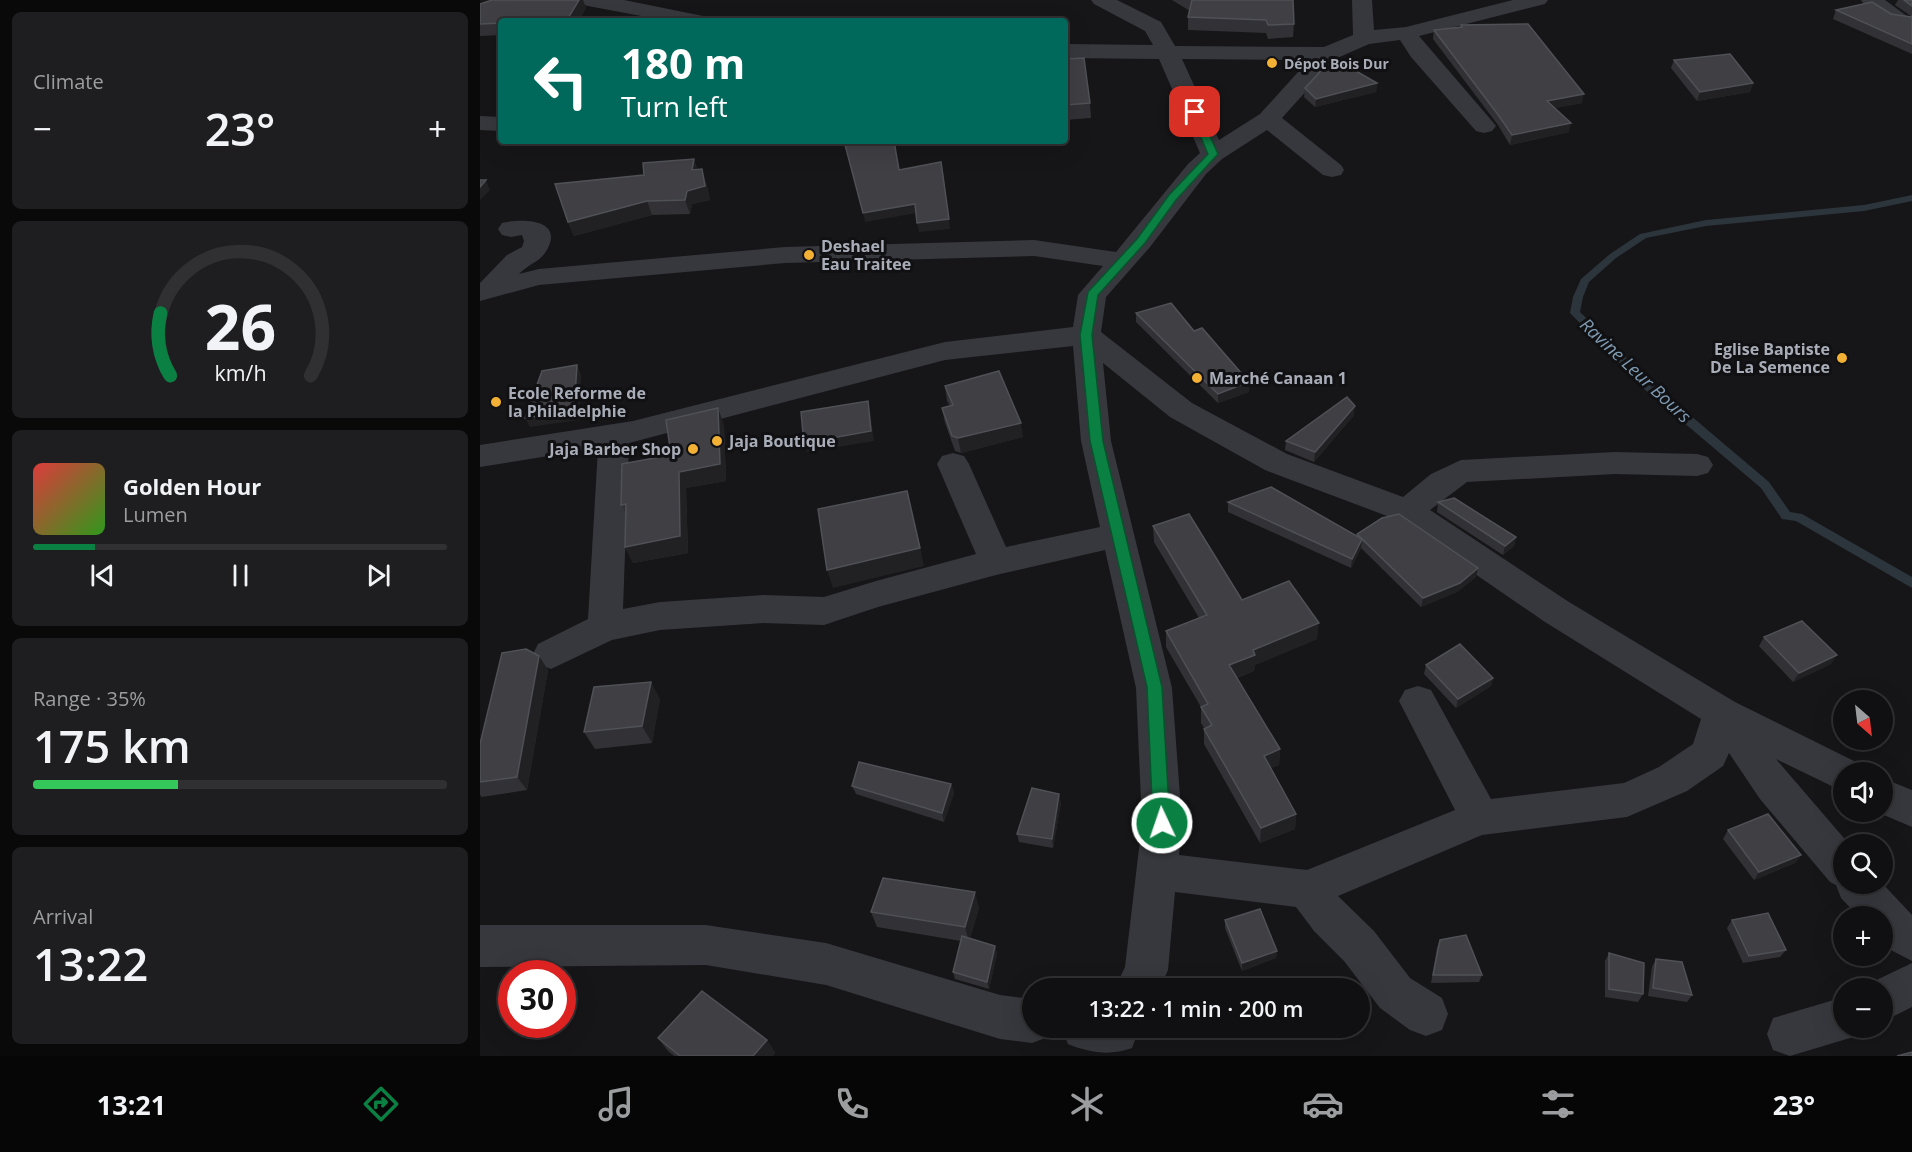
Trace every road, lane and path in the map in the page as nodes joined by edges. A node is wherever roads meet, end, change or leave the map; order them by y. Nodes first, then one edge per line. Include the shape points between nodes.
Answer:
1 (588, 0) edge
2 (1101, 0) edge
3 (1362, 0) edge
4 (1538, 0) edge
5 (1871, 0) edge
6 (681, 18) edge
7 (1900, 19) edge
8 (1406, 33) junction
9 (1364, 38) junction
10 (1068, 51) edge
11 (1167, 51) junction
12 (1327, 54) junction
13 (1268, 119) junction
14 (480, 123) edge
15 (498, 124) edge
16 (1485, 126) dead end
17 (1213, 154) junction
18 (1332, 170) dead end
19 (511, 229) dead end
20 (533, 251) junction
21 (1122, 261) junction
22 (539, 277) junction
23 (485, 291) edge
24 (1086, 335) junction
25 (614, 435) junction
26 (480, 456) edge
27 (953, 464) dead end
28 (1698, 465) dead end
29 (1407, 511) junction
30 (1118, 535) junction
31 (996, 562) junction
32 (605, 627) junction
33 (550, 654) dead end
34 (1418, 701) dead end
35 (1722, 713) junction
36 (1833, 769) edge
37 (1893, 800) edge
38 (1912, 809) edge
39 (1480, 818) junction
40 (1833, 856) edge
41 (1157, 871) junction
42 (1307, 889) junction
43 (1865, 894) edge
44 (1912, 941) edge
45 (480, 946) edge
46 (1142, 978) edge
47 (1912, 984) edge
48 (1893, 994) edge
49 (1426, 1014) dead end
50 (1022, 1020) edge
51 (1833, 1022) edge
52 (1789, 1034) dead end

1 - 6 street
2 - 11 street via 1153,27
3 - 9 street
4 - 8 street
5 - 7 street
8 - 9 street
8 - 16 street
9 - 12 street
10 - 11 street
11 - 12 street
11 - 17 street
12 - 13 street
13 - 17 street
13 - 18 street
14 - 15 street
17 - 21 street
19 - 20 street via 524,227 537,232
20 - 22 street
20 - 23 street via 516,261
21 - 22 street via 1034,248 955,249 785,255
21 - 24 street via 1092,295
22 - 23 street
24 - 25 street via 945,351
24 - 29 street via 1181,410 1276,462
24 - 30 street via 1096,441
25 - 26 street
25 - 32 street
27 - 31 street
28 - 29 street via 1615,463 1461,471
29 - 35 street via 1557,612
30 - 31 street
30 - 41 street via 1154,687 1162,823
31 - 32 street via 824,611 752,610 660,616
32 - 33 street
34 - 39 street
35 - 36 street
35 - 39 street via 1709,754 1673,778 1627,800
35 - 40 street via 1774,787
37 - 38 street
39 - 42 street
41 - 42 street
41 - 46 street
42 - 49 street via 1395,993
43 - 44 street
45 - 50 street via 706,945 826,964 1000,1017
47 - 48 street
51 - 52 street

